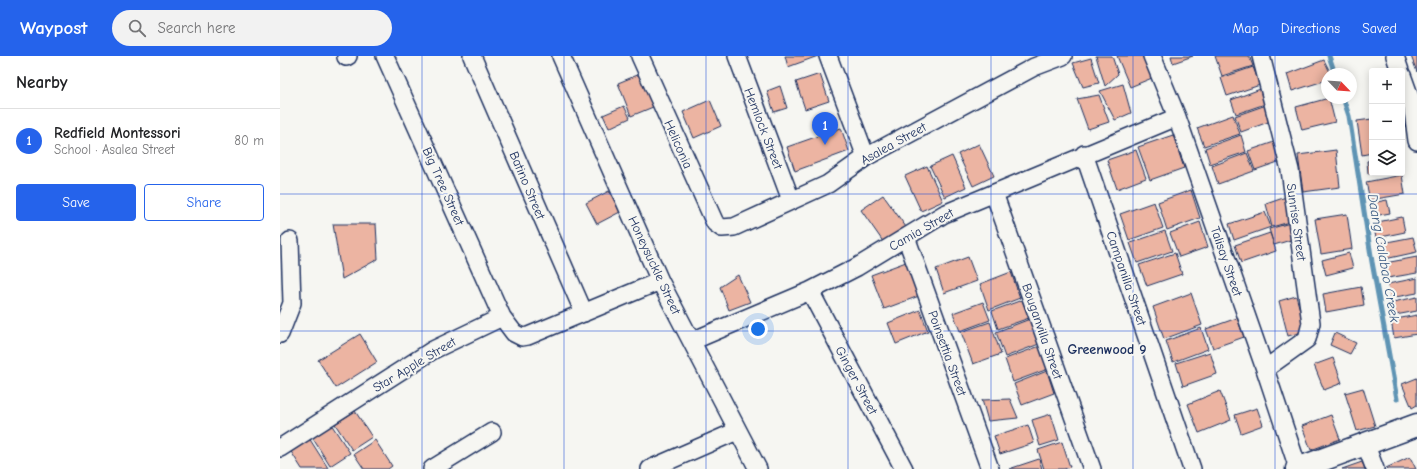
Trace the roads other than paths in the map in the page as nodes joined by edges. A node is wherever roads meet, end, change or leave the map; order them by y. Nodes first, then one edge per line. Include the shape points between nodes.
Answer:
1 (385, 56) edge
2 (472, 56) edge
3 (561, 56) edge
4 (640, 56) edge
5 (737, 56) edge
6 (828, 56) edge
7 (1063, 56) edge
8 (1152, 56) edge
9 (1261, 56) edge
10 (1395, 56) edge
11 (1032, 62) edge
12 (1399, 68) edge
13 (1405, 83) edge
14 (1177, 117) junction
15 (1417, 141) edge
16 (1084, 154) junction
17 (866, 157) junction
18 (994, 193) junction
19 (791, 200) junction
20 (722, 228) joint
21 (906, 237) junction
22 (290, 241) dead end
23 (660, 281) junction
24 (810, 291) junction
25 (584, 313) junction
26 (502, 316) junction
27 (280, 334) edge
28 (692, 341) junction
29 (1265, 369) junction
30 (1417, 425) edge
31 (737, 431) junction
32 (492, 432) dead end
33 (1365, 443) junction
34 (280, 448) edge
35 (432, 469) edge
36 (650, 469) edge
37 (758, 469) edge
38 (904, 469) edge
39 (990, 469) edge
40 (1092, 469) edge
41 (1192, 469) edge
42 (1298, 469) edge
43 (1375, 469) edge

1 - 26 street, Big Tree Street
2 - 25 street, Batino Street
3 - 23 street, Honeysuckle Street
4 - 20 street, Heliconia via 715,223
5 - 19 street, Hemlock Street
6 - 17 street
7 - 11 street, Asalea Street
8 - 14 street, Talisay Street
9 - 29 street, Sunrise Street via 1290,170 1311,323 1307,339
10 - 12 street
11 - 17 street, Asalea Street
13 - 15 street via 1412,103
14 - 16 street, Camia Street
14 - 29 street, Talisay Street
16 - 18 street, Camia Street
16 - 41 street, Campanilla Street
17 - 19 street, Asalea Street via 828,184
18 - 21 street, Camia Street via 944,214
18 - 40 street, Bouganvilla Street
19 - 20 street, Asalea Street via 734,227
21 - 24 street, Camia Street via 857,267
21 - 39 street, Poinsettia Street
22 - 27 street via 292,303
23 - 25 street
23 - 28 street, Honeysuckle Street
24 - 28 street, Camia Street
24 - 38 street, Ginger Street
25 - 26 street via 522,337 514,333
26 - 34 street, Star Apple Street via 433,350
28 - 31 street, Honeysuckle Street
29 - 42 street, Talisay Street
30 - 33 street
31 - 36 street
31 - 37 street, Honeysuckle Street
32 - 35 street
33 - 42 street
33 - 43 street

